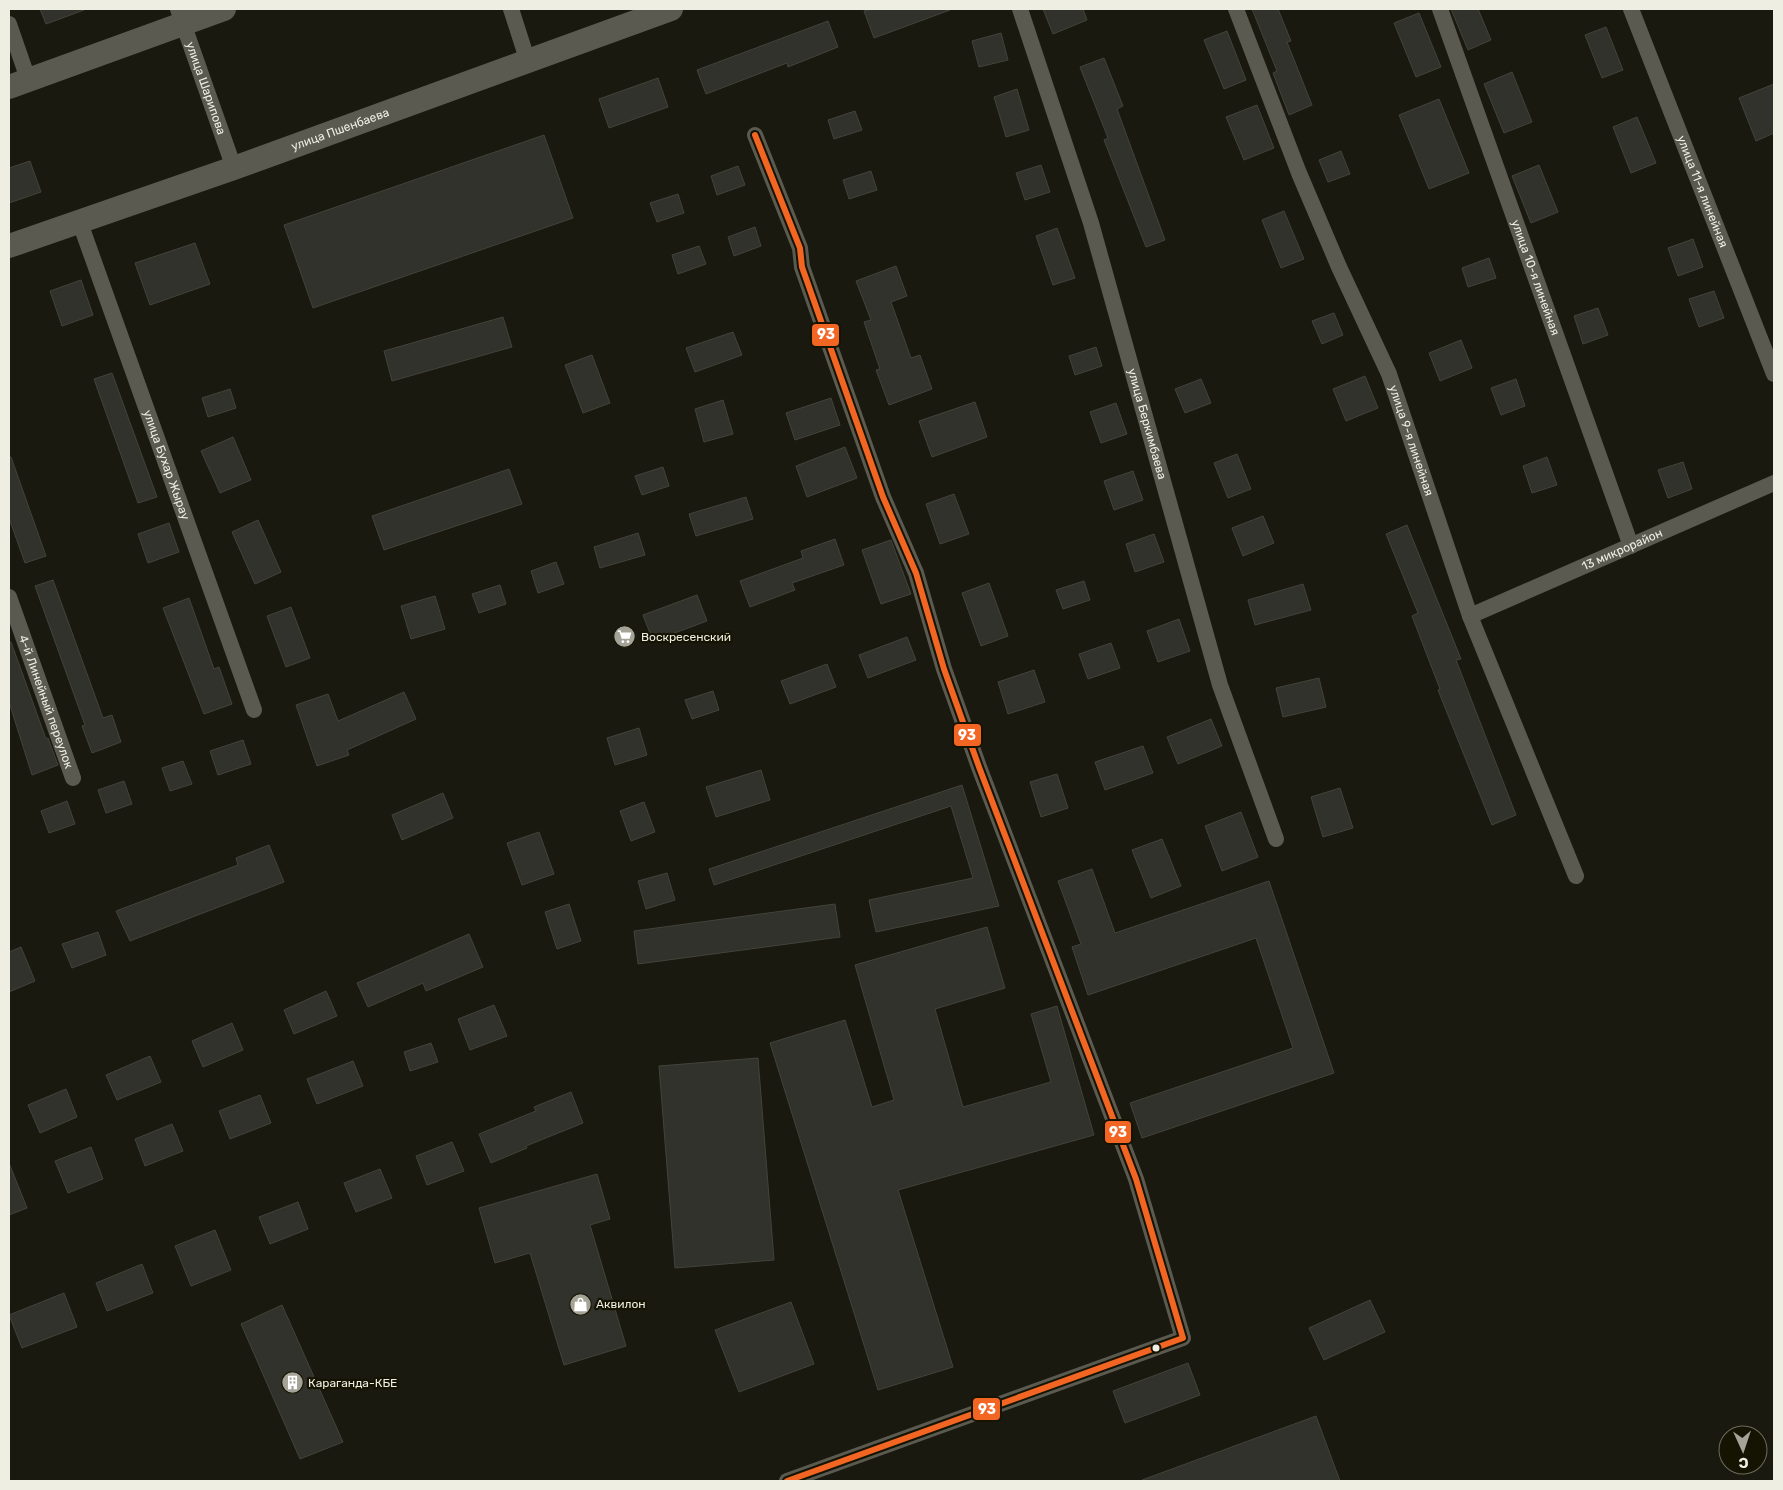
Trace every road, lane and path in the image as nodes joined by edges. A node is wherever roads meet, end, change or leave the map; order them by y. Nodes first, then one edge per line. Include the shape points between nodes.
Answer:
1 (224, 9) edge
2 (511, 9) edge
3 (670, 9) edge
4 (1020, 9) edge
5 (1236, 9) edge
6 (1440, 9) edge
7 (1632, 9) edge
8 (181, 16) edge
9 (9, 24) edge
10 (528, 62) junction
11 (19, 83) edge
12 (755, 135) dead end
13 (234, 168) junction
14 (79, 220) junction
15 (9, 246) edge
16 (1774, 374) edge
17 (1774, 483) edge
18 (1631, 546) junction
19 (9, 597) edge
20 (1470, 616) junction
21 (254, 710) dead end
22 (72, 778) dead end
23 (1276, 839) dead end
24 (1576, 876) dead end
25 (787, 1481) edge

1 - 8 street
2 - 10 street
3 - 10 street, улица Пшенбаева
4 - 23 street, улица Беркимбаева via 1091,223 1220,685
5 - 20 street, улица 9-я линейная via 1299,173 1389,374
6 - 18 street, улица 10-я линейная
7 - 16 street, улица 11-я линейная
8 - 11 street
8 - 13 street, улица Шарипова
9 - 11 street
10 - 13 street, улица Пшенбаева
12 - 25 street via 800,248 802,267 883,497 916,573 944,669 979,767 1136,1179 1183,1338
13 - 14 street, улица Пшенбаева
14 - 15 street, улица Пшенбаева
14 - 21 street, улица Бухар Жырау
17 - 18 street, 13 микрорайон
18 - 20 street, 13 микрорайон
19 - 22 street, 4-й Линейный переулок
20 - 24 street, улица 9-я линейная

